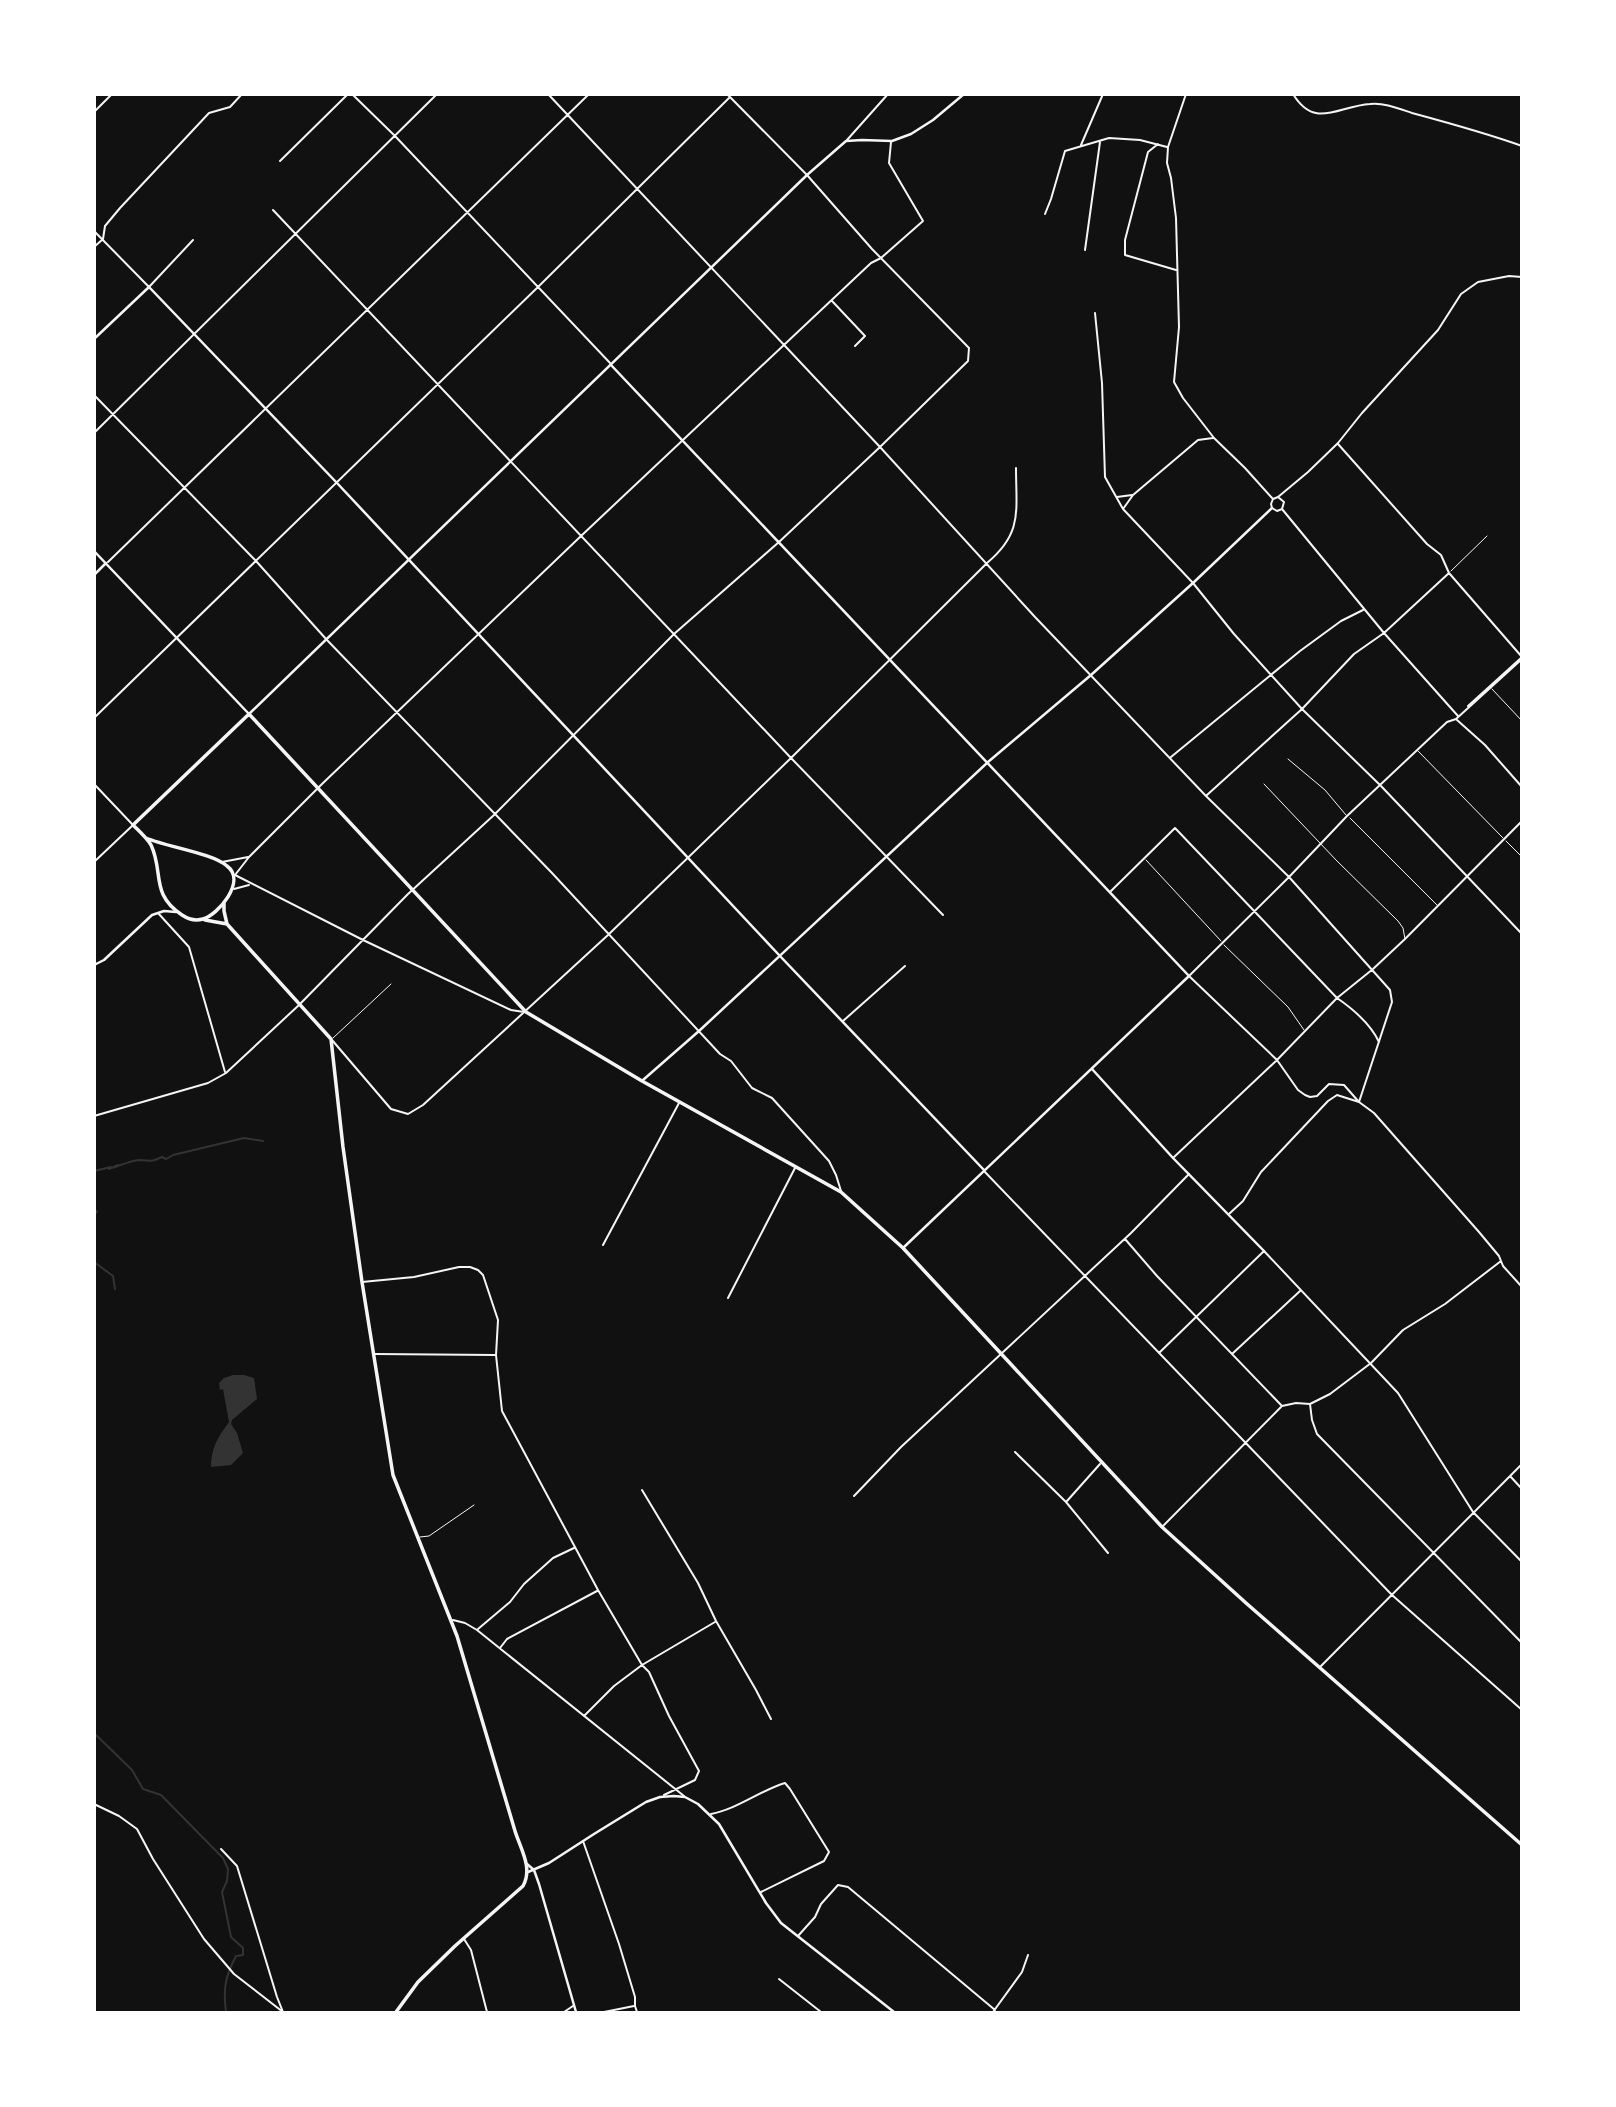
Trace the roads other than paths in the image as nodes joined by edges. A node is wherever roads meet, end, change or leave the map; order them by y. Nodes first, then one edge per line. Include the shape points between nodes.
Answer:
1 (113, 94) edge
2 (242, 94) edge
3 (348, 94) edge
4 (352, 94) edge
5 (437, 94) edge
6 (548, 94) edge
7 (589, 94) edge
8 (888, 94) edge
9 (964, 94) edge
10 (1103, 94) edge
11 (1186, 94) edge
12 (1293, 94) edge
13 (729, 96) edge
14 (94, 112) edge
15 (568, 115) junction
16 (395, 136) junction
17 (846, 141) junction
18 (891, 141) junction
19 (1100, 141) junction
20 (1158, 144) junction
21 (1521, 146) edge
22 (1081, 147) junction
23 (1168, 147) junction
24 (280, 161) dead end
25 (807, 175) junction
26 (637, 190) junction
27 (273, 210) dead end
28 (468, 212) junction
29 (1045, 214) dead end
30 (94, 231) edge
31 (295, 233) junction
32 (103, 239) junction
33 (193, 240) dead end
34 (94, 247) edge
35 (1086, 250) dead end
36 (881, 258) junction
37 (711, 267) junction
38 (1177, 270) junction
39 (1521, 277) edge
40 (149, 287) junction
41 (538, 287) junction
42 (831, 301) junction
43 (366, 309) junction
44 (1095, 313) dead end
45 (195, 335) junction
46 (94, 339) edge
47 (783, 344) junction
48 (855, 346) dead end
49 (611, 365) junction
50 (438, 385) junction
51 (94, 395) edge
52 (267, 409) junction
53 (113, 415) junction
54 (94, 433) edge
55 (1214, 438) junction
56 (683, 440) junction
57 (1338, 443) junction
58 (880, 447) junction
59 (510, 461) junction
60 (1016, 468) dead end
61 (337, 483) junction
62 (184, 488) junction
63 (1133, 495) junction
64 (1116, 497) junction
65 (1278, 497) junction
66 (1273, 499) junction
67 (1272, 508) junction
68 (1123, 509) junction
69 (1282, 509) junction
70 (580, 536) junction
71 (1487, 536) dead end
72 (779, 542) junction
73 (94, 551) edge
74 (256, 561) junction
75 (408, 561) junction
76 (107, 563) junction
77 (987, 563) junction
78 (1449, 573) junction
79 (94, 575) edge
80 (1193, 583) junction
81 (1364, 610) junction
82 (1384, 633) junction
83 (674, 634) junction
84 (479, 635) junction
85 (177, 639) junction
86 (326, 639) junction
87 (1521, 658) edge
88 (890, 659) junction
89 (1269, 674) junction
90 (1091, 675) junction
91 (1491, 688) junction
92 (1302, 709) junction
93 (396, 712) junction
94 (249, 714) junction
95 (1458, 715) junction
96 (94, 718) edge
97 (1456, 719) junction
98 (1521, 721) edge
99 (573, 736) junction
100 (1417, 750) junction
101 (791, 758) junction
102 (1170, 758) junction
103 (1288, 759) dead end
104 (988, 762) junction
105 (94, 784) edge
106 (1264, 784) dead end
107 (1381, 786) junction
108 (1521, 787) edge
109 (318, 788) junction
110 (1206, 796) junction
111 (494, 815) junction
112 (1347, 816) junction
113 (1521, 821) edge
114 (133, 825) junction
115 (146, 838) junction
116 (1505, 840) junction
117 (1321, 842) junction
118 (165, 845) junction
119 (154, 854) junction
120 (886, 856) junction
121 (249, 857) junction
122 (688, 857) junction
123 (1521, 857) edge
124 (1144, 858) junction
125 (94, 862) edge
126 (222, 863) junction
127 (235, 875) junction
128 (1465, 876) junction
129 (1289, 877) junction
130 (252, 886) junction
131 (233, 889) junction
132 (413, 889) junction
133 (1111, 892) junction
134 (225, 900) junction
135 (1437, 905) junction
136 (1255, 910) junction
137 (157, 912) junction
138 (178, 912) junction
139 (943, 915) dead end
140 (202, 919) junction
141 (227, 924) junction
142 (1521, 934) edge
143 (608, 935) junction
144 (1405, 939) junction
145 (363, 940) junction
146 (1222, 942) junction
147 (779, 956) junction
148 (95, 966) edge
149 (905, 966) dead end
150 (1373, 969) junction
151 (1189, 976) junction
152 (391, 984) dead end
153 (1338, 998) junction
154 (299, 1005) junction
155 (526, 1012) junction
156 (842, 1021) junction
157 (1304, 1030) junction
158 (699, 1031) junction
159 (331, 1039) junction
160 (1379, 1047) junction
161 (1277, 1060) junction
162 (1092, 1069) junction
163 (226, 1073) junction
164 (642, 1081) junction
165 (680, 1102) junction
166 (1359, 1102) junction
167 (94, 1116) edge
168 (1173, 1158) junction
169 (796, 1167) junction
170 (984, 1170) junction
171 (1190, 1174) junction
172 (841, 1192) junction
173 (1228, 1214) junction
174 (1124, 1239) junction
175 (603, 1245) dead end
176 (903, 1248) junction
177 (1264, 1251) junction
178 (1501, 1261) junction
179 (1085, 1275) junction
180 (362, 1282) junction
181 (1521, 1287) edge
182 (1301, 1290) junction
183 (728, 1298) dead end
184 (1196, 1317) junction
185 (1001, 1353) junction
186 (1158, 1353) junction
187 (373, 1354) junction
188 (1232, 1354) junction
189 (496, 1355) junction
190 (1371, 1363) junction
191 (1310, 1404) junction
192 (1282, 1406) junction
193 (1244, 1444) junction
194 (1015, 1452) dead end
195 (1102, 1462) junction
196 (1521, 1464) edge
197 (1509, 1476) junction
198 (1521, 1489) edge
199 (642, 1490) dead end
200 (854, 1496) dead end
201 (1066, 1502) junction
202 (474, 1505) dead end
203 (1473, 1512) junction
204 (1162, 1527) junction
205 (416, 1537) junction
206 (575, 1548) junction
207 (1108, 1553) dead end
208 (1434, 1554) junction
209 (1521, 1562) edge
210 (598, 1590) junction
211 (1392, 1595) junction
212 (452, 1620) junction
213 (716, 1621) junction
214 (477, 1630) junction
215 (1521, 1643) edge
216 (500, 1648) junction
217 (642, 1665) junction
218 (1319, 1668) junction
219 (1521, 1710) edge
220 (583, 1717) junction
221 (771, 1720) dead end
222 (676, 1789) junction
223 (660, 1797) junction
224 (685, 1797) junction
225 (94, 1804) edge
226 (711, 1814) junction
227 (583, 1840) junction
228 (1521, 1845) edge
229 (221, 1849) dead end
230 (527, 1864) junction
231 (534, 1870) junction
232 (528, 1872) junction
233 (760, 1892) junction
234 (797, 1937) junction
235 (464, 1938) junction
236 (1028, 1955) dead end
237 (779, 1979) dead end
238 (574, 2005) junction
239 (635, 2006) junction
240 (994, 2011) edge
241 (283, 2012) edge
242 (396, 2012) edge
243 (487, 2012) edge
244 (564, 2012) edge
245 (576, 2012) edge
246 (604, 2012) edge
247 (637, 2012) edge
248 (821, 2012) edge
249 (894, 2012) edge

1 - 14 street
2 - 32 street via 230,107 209,113 120,208 105,226
3 - 24 street
4 - 16 street
5 - 16 street
6 - 15 street
7 - 15 street
8 - 17 street
9 - 18 street via 933,120
10 - 22 street
11 - 23 street
12 - 21 street via 1301,107 1313,114 1372,103
13 - 25 street
13 - 26 street
15 - 26 street
15 - 28 street
16 - 28 street
16 - 31 street
17 - 18 street
17 - 25 street
18 - 36 street via 889,163 923,221
19 - 20 street
19 - 22 street
19 - 35 street
20 - 23 street
20 - 38 street via 1148,152 1125,255
22 - 29 street via 1065,151
23 - 38 street
25 - 36 street
25 - 37 street
26 - 37 street
26 - 41 street
27 - 31 street
28 - 41 street
28 - 43 street
30 - 32 street
31 - 43 street
31 - 45 street
32 - 34 street
32 - 40 street
33 - 40 street
36 - 42 street
36 - 58 street via 969,348 968,361
37 - 47 street
37 - 49 street
38 - 55 street via 1180,327 1174,382
39 - 57 street via 1478,282 1461,294 1438,330
40 - 45 street
40 - 46 street
41 - 49 street
41 - 50 street
42 - 47 street
42 - 48 street via 865,336
43 - 50 street
43 - 52 street
44 - 64 street via 1105,477
45 - 52 street
45 - 53 street
47 - 56 street
47 - 58 street
49 - 56 street
49 - 59 street
50 - 59 street
50 - 61 street
51 - 53 street
52 - 61 street
52 - 62 street
53 - 54 street
53 - 62 street
55 - 63 street via 1198,440
55 - 66 street
56 - 70 street
56 - 72 street
57 - 65 street
57 - 78 street via 1441,555
58 - 72 street
58 - 77 street
59 - 70 street
59 - 75 street
60 - 77 street via 1016,518 1011,538
61 - 74 street
61 - 75 street
62 - 74 street
62 - 76 street
63 - 64 street
63 - 68 street
64 - 68 street
65 - 66 street
65 - 69 street via 1284,502
66 - 67 street
67 - 69 street
67 - 80 street
68 - 80 street
69 - 81 street
70 - 83 street
70 - 84 street
71 - 78 lane
72 - 83 street
72 - 88 street
73 - 76 street
74 - 85 street
74 - 86 street
75 - 84 street
75 - 86 street
76 - 79 street
76 - 85 street
77 - 88 street
77 - 90 street
78 - 82 street
78 - 87 street
80 - 89 street
80 - 90 street
81 - 82 street
81 - 89 street via 1341,621
82 - 92 street via 1354,654
82 - 95 street
83 - 99 street
83 - 101 street
84 - 93 street
84 - 99 street
85 - 94 street
85 - 96 street
86 - 93 street
86 - 94 street
87 - 91 street
87 - 95 street
88 - 101 street
88 - 104 street
89 - 92 street
89 - 102 street
90 - 102 street
90 - 104 street
91 - 97 street
91 - 98 lane
92 - 107 street
92 - 110 street
93 - 109 street
93 - 111 street
94 - 109 main road
94 - 114 main road
95 - 97 street
97 - 100 street
97 - 108 street
99 - 111 street
99 - 122 street
100 - 107 street
100 - 116 lane
101 - 120 street
101 - 122 street
102 - 110 street
103 - 112 lane
104 - 120 street
104 - 133 street
105 - 114 street
106 - 117 lane
107 - 112 street
107 - 128 street
109 - 121 street
109 - 132 main road
110 - 129 street
111 - 132 street
111 - 143 street
112 - 117 street
112 - 135 lane
113 - 116 street
114 - 115 main road
114 - 125 street
115 - 118 main road
115 - 119 main road
116 - 123 lane
116 - 128 street
117 - 129 street
117 - 144 lane via 1398,921
118 - 119 main road
118 - 126 main road
119 - 138 main road via 162,894
120 - 139 street
120 - 147 street
121 - 126 street
121 - 127 street
122 - 143 street
122 - 147 street
124 - 133 street
124 - 136 street via 1175,828
124 - 146 lane
126 - 127 main road
127 - 130 street
127 - 131 main road
128 - 135 street
128 - 142 street
129 - 136 street
129 - 150 street
130 - 131 street
130 - 145 street
131 - 134 main road
132 - 145 street
132 - 155 main road
133 - 151 street
134 - 140 main road
134 - 141 main road
135 - 144 street
136 - 146 street
136 - 153 street
137 - 138 street
137 - 148 street
137 - 163 street via 189,947
138 - 140 main road via 189,919
140 - 141 main road
141 - 154 main road
143 - 155 street
143 - 158 street
144 - 150 street
145 - 154 street
145 - 155 street via 511,1010
146 - 151 street
146 - 157 lane via 1288,1007
147 - 156 street
147 - 158 street
149 - 156 street
150 - 153 street
150 - 160 street via 1390,990 1392,1002
151 - 161 street
151 - 162 street
152 - 159 lane
153 - 157 street
153 - 160 street via 1367,1025
154 - 159 main road
154 - 163 street
155 - 159 street via 431,1099 408,1114 391,1109
155 - 164 main road
156 - 170 street
157 - 161 street
158 - 164 street
158 - 172 street via 746,1082 772,1098 829,1161
159 - 180 main road
160 - 166 street
161 - 166 street via 1298,1090 1310,1097 1329,1084 1344,1085
161 - 168 street
162 - 168 street
162 - 170 street
163 - 167 street via 208,1083
164 - 165 main road
165 - 169 main road
165 - 175 street
166 - 173 street via 1337,1095 1328,1101
166 - 178 street via 1400,1141
168 - 171 street
169 - 172 main road
169 - 183 street
170 - 176 street
170 - 179 street
171 - 173 street
171 - 174 street
172 - 176 main road
173 - 177 street
174 - 179 street
174 - 184 street
176 - 185 main road
177 - 182 street
177 - 184 street
178 - 181 street
178 - 190 street via 1403,1330
179 - 185 street
179 - 186 street
180 - 187 main road
180 - 189 street via 459,1267 478,1270 498,1320
182 - 188 street
182 - 190 street
184 - 186 street
184 - 188 street
185 - 195 main road
185 - 200 street
186 - 193 street
187 - 189 street
187 - 205 main road via 393,1475
188 - 192 street
189 - 206 street via 502,1411
190 - 191 street
190 - 203 street via 1398,1393
191 - 192 street
191 - 208 street via 1317,1434
192 - 193 street
193 - 204 street
193 - 211 street
194 - 201 street
195 - 201 street
195 - 204 main road
196 - 197 street
197 - 198 street
197 - 203 street
199 - 213 street
201 - 207 street
202 - 205 lane via 429,1536
203 - 208 street
203 - 209 street
204 - 218 main road
205 - 212 main road
206 - 210 street
206 - 214 street via 553,1558
208 - 211 street
208 - 215 street
210 - 216 street via 507,1639
210 - 217 street
211 - 218 street
211 - 219 street
212 - 214 street
212 - 230 main road
213 - 217 street
213 - 221 street
214 - 216 street
216 - 220 street
217 - 220 street
217 - 222 street via 699,1771 695,1780
218 - 228 main road
220 - 222 street
222 - 223 street
222 - 224 street
223 - 224 street
223 - 227 street
224 - 226 street
225 - 241 street via 137,1829 204,1939 234,1974
226 - 233 street
226 - 233 street via 785,1783 830,1852 824,1861
227 - 231 street
227 - 239 street
229 - 241 street via 237,1866
230 - 231 street
230 - 232 main road
231 - 232 street
231 - 238 street
232 - 235 main road via 519,1891
233 - 234 street
234 - 240 street via 838,1885 848,1887
234 - 249 street
235 - 242 main road via 418,1982
235 - 243 street
236 - 240 street via 1022,1972
237 - 248 street
238 - 244 street
238 - 245 street
239 - 246 street
239 - 247 street

